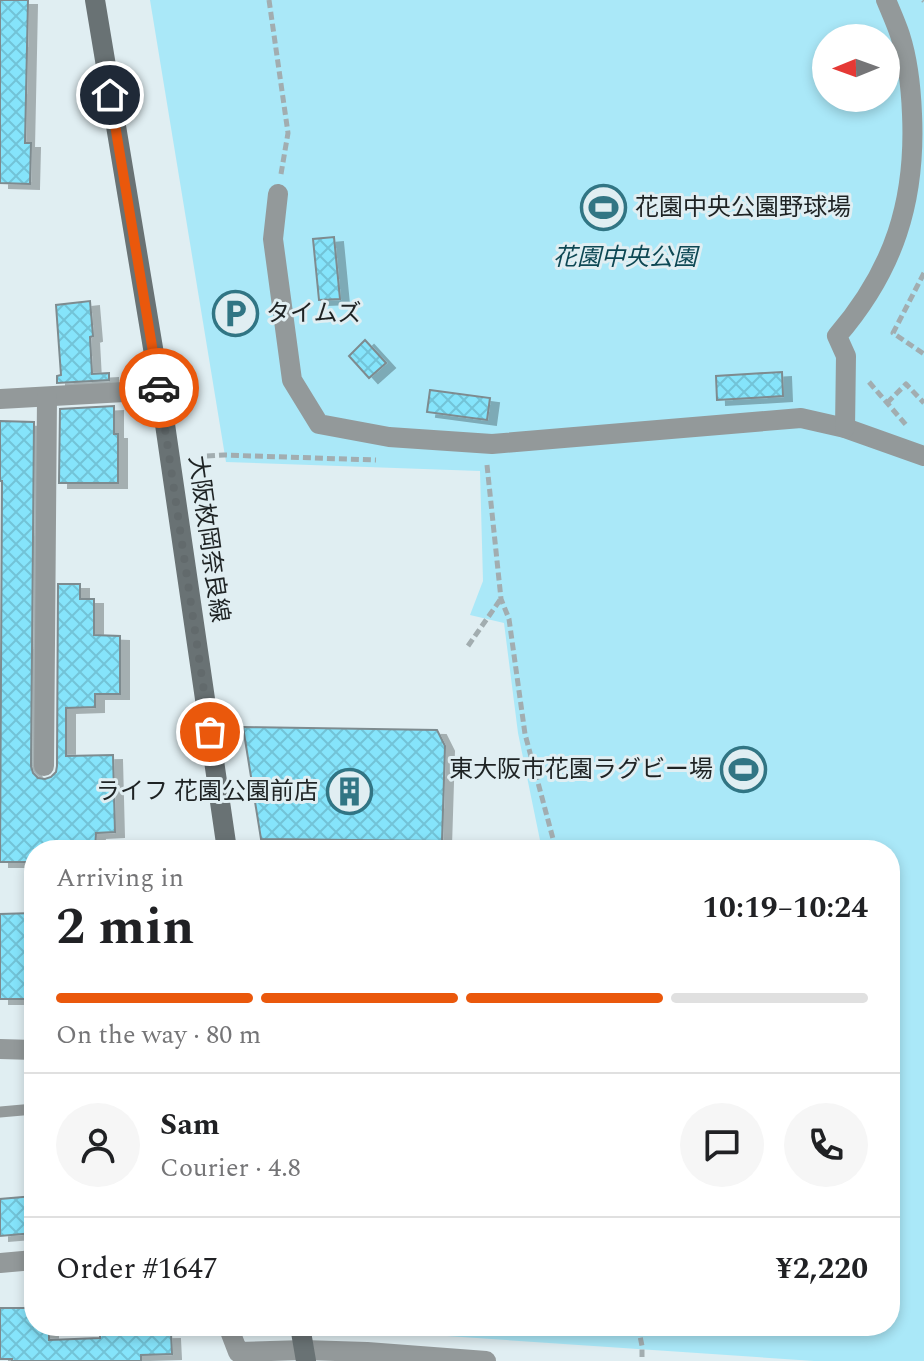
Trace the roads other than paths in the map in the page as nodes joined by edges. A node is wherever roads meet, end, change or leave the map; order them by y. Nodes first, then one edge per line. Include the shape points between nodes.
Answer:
1 (95, 0) edge
2 (886, 0) edge
3 (278, 194) road end
4 (160, 390) junction
5 (47, 397) junction
6 (0, 399) edge
7 (845, 428) junction
8 (924, 456) edge
9 (44, 766) dead end
10 (226, 840) edge
11 (0, 1049) edge
12 (24, 1050) edge
13 (24, 1110) edge
14 (0, 1112) edge
15 (24, 1261) edge
16 (0, 1263) edge
17 (232, 1336) edge
18 (302, 1336) edge
19 (239, 1356) edge
20 (305, 1356) edge
21 (486, 1361) edge

1 - 4 main road, 大阪枚岡奈良線
2 - 7 street via 901,37 914,148 899,231 884,269 837,336 846,356
3 - 7 street via 273,239 292,380 319,424 389,437 492,444 801,418
4 - 5 street
4 - 10 main road, 大阪枚岡奈良線
5 - 6 street
5 - 9 street
7 - 8 street
11 - 12 street
13 - 14 lane
15 - 16 street
17 - 19 street
18 - 20 main road
19 - 20 street
20 - 21 street via 367,1352

